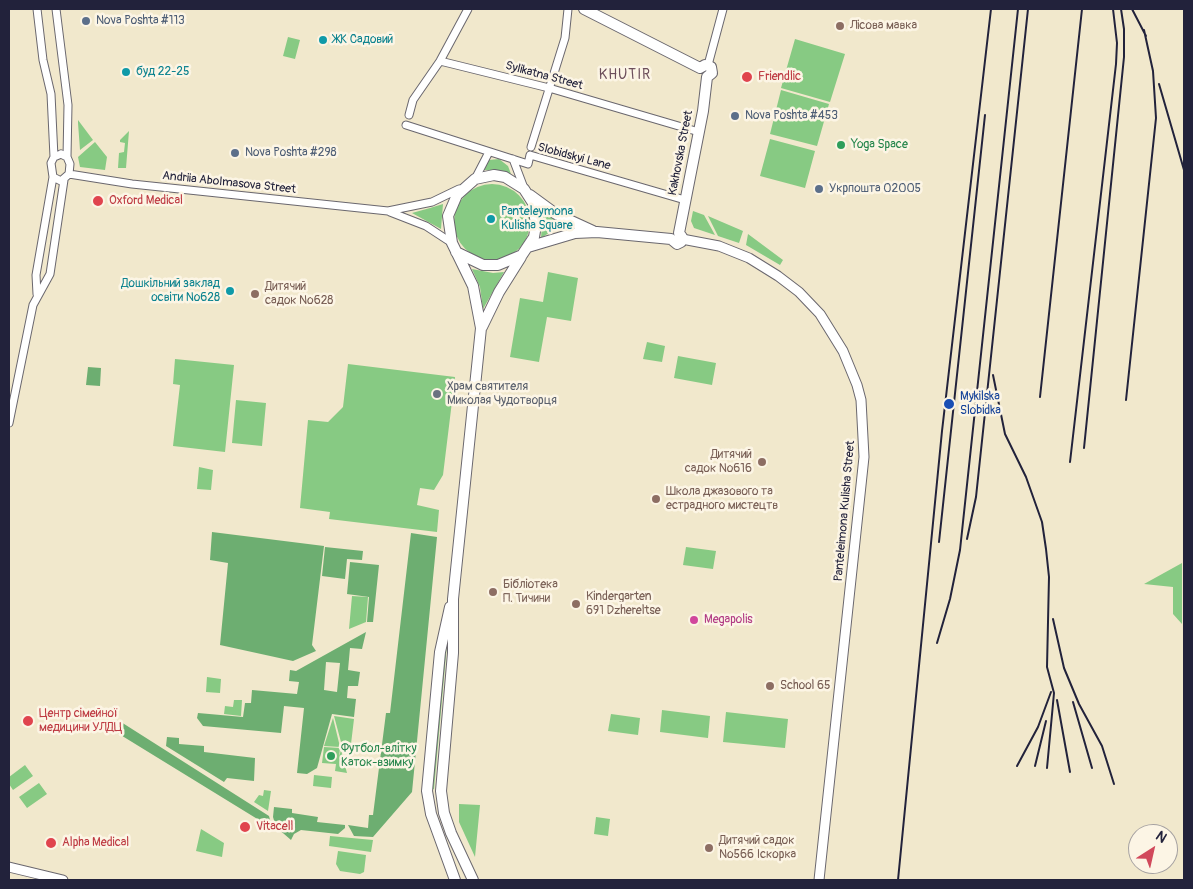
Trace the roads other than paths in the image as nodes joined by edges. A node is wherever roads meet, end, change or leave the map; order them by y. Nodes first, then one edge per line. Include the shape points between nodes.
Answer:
1 (37, 9) edge
2 (56, 9) edge
3 (468, 9) edge
4 (568, 9) edge
5 (584, 9) edge
6 (723, 9) edge
7 (440, 60) junction
8 (705, 70) junction
9 (549, 88) junction
10 (409, 115) dead end
11 (406, 125) dead end
12 (698, 132) junction
13 (531, 147) dead end
14 (489, 152) junction
15 (54, 156) junction
16 (67, 158) junction
17 (513, 160) junction
18 (69, 174) junction
19 (53, 177) junction
20 (474, 179) junction
21 (64, 180) junction
22 (464, 186) junction
23 (526, 191) junction
24 (684, 200) junction
25 (388, 211) junction
26 (596, 232) junction
27 (678, 237) junction
28 (454, 248) junction
29 (525, 251) junction
30 (37, 295) junction
31 (481, 328) junction
32 (9, 423) edge
33 (453, 598) junction
34 (11, 869) edge
35 (472, 878) edge
36 (63, 880) edge
37 (455, 880) edge
38 (819, 880) edge

1 - 15 street via 43,60 52,94
2 - 16 street via 68,105
3 - 7 street
4 - 9 street via 565,38
5 - 8 main road
6 - 8 street, Kakhovska Street
7 - 9 street, Sylikatna Street
7 - 10 street via 413,100
8 - 12 main road, Kakhovska Street
9 - 12 street, Sylikatna Street
9 - 13 street
11 - 14 street
12 - 24 main road, Kakhovska Street
14 - 17 street
14 - 20 street
15 - 16 street via 61,154
15 - 19 street via 51,163
16 - 18 street
17 - 23 street
17 - 24 street, Slobidskyi Lane via 528,164 530,155
18 - 21 street
18 - 25 street, Andriia Abolmasova Street via 132,184
19 - 21 street
19 - 30 street via 36,275
20 - 22 main road
20 - 23 main road via 505,177
21 - 30 street via 50,274
22 - 25 street, Andriia Abolmasova Street via 432,202
22 - 28 main road via 451,204 448,216
23 - 26 main road, Panteleimona Kulisha Street via 556,214
23 - 29 main road via 536,214 535,231
24 - 27 main road, Kakhovska Street
25 - 28 street, Andriia Abolmasova Street via 426,226
26 - 27 main road, Panteleimona Kulisha Street
26 - 29 main road, Panteleimona Kulisha Street via 564,235
27 - 38 street, Panteleimona Kulisha Street via 718,246 749,258 799,292 820,314 839,344 861,400 864,457
28 - 29 main road via 483,264 498,265
28 - 31 main road via 473,286
29 - 31 main road
30 - 32 street
31 - 33 main road
33 - 35 main road via 453,653 442,790 444,813
33 - 37 main road via 440,652 427,791 431,814
34 - 36 street

